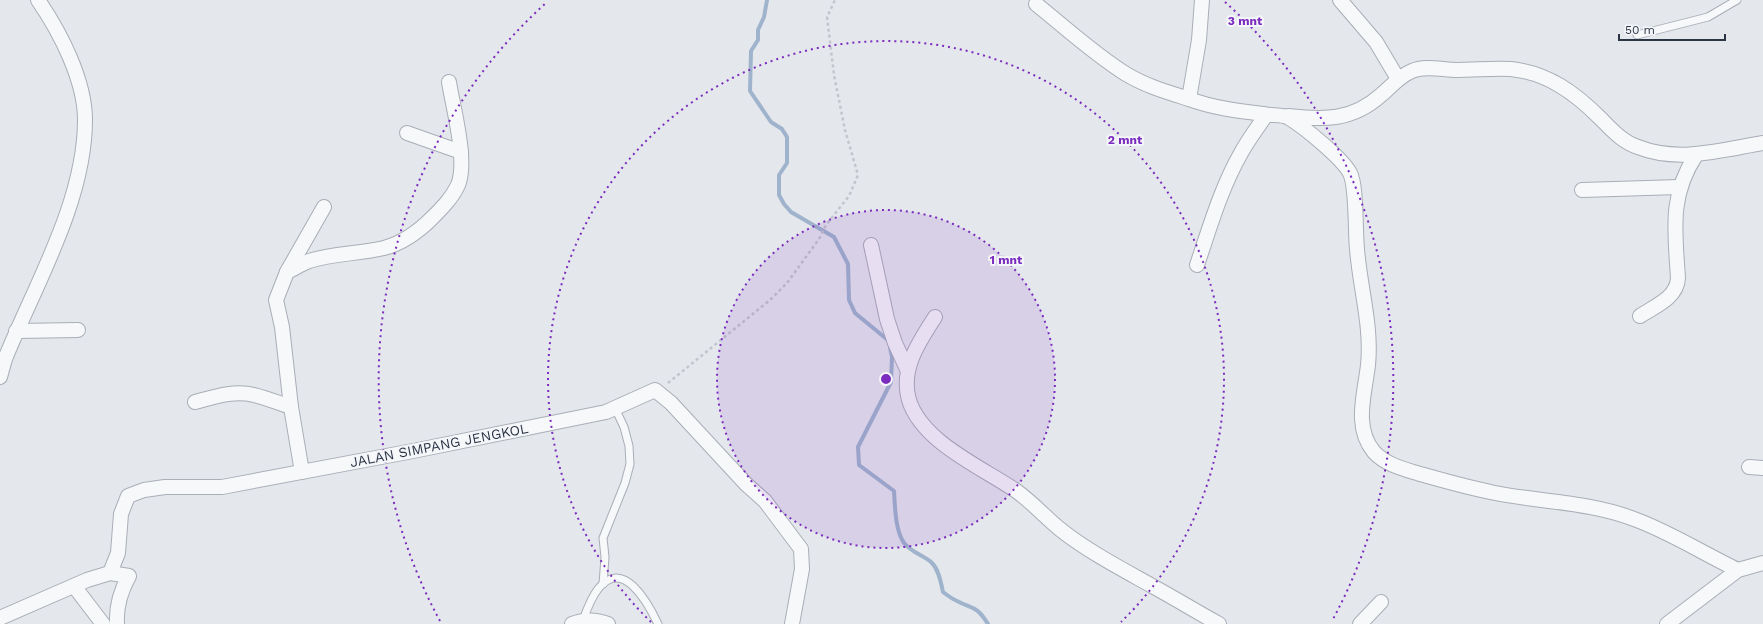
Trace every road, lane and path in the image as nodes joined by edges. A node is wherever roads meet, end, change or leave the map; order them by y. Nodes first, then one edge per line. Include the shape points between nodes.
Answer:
1 (38, 0) edge
2 (835, 0) edge
3 (1202, 0) edge
4 (1340, 0) edge
5 (1737, 0) edge
6 (1036, 4) dead end
7 (1637, 34) dead end
8 (1398, 79) junction
9 (449, 82) dead end
10 (1189, 99) junction
11 (1266, 115) junction
12 (1287, 116) junction
13 (407, 132) dead end
14 (1763, 143) edge
15 (461, 152) junction
16 (1696, 155) junction
17 (1679, 187) junction
18 (1582, 190) dead end
19 (324, 207) dead end
20 (871, 245) dead end
21 (1197, 265) dead end
22 (287, 272) junction
23 (935, 316) dead end
24 (1640, 316) dead end
25 (78, 330) dead end
26 (16, 332) junction
27 (907, 369) junction
28 (0, 377) edge
29 (655, 390) junction
30 (195, 402) dead end
31 (291, 406) junction
32 (615, 408) junction
33 (302, 472) junction
34 (1763, 563) edge
35 (1738, 570) junction
36 (110, 573) junction
37 (603, 584) junction
38 (74, 586) junction
39 (1381, 602) dead end
40 (0, 618) edge
41 (578, 622) edge
42 (104, 624) edge
43 (117, 624) edge
44 (608, 624) edge
45 (658, 624) edge
46 (792, 624) edge
47 (1219, 624) edge
48 (1360, 624) edge
49 (1667, 624) edge

1 - 26 street via 66,45 82,95 85,119 81,165 74,195
2 - 29 path via 827,18 834,75 845,130 858,175 849,196 787,283 770,300 666,385
3 - 10 street via 1199,40
4 - 8 street via 1376,42
5 - 7 lane via 1708,17
6 - 10 street via 1126,74
8 - 12 street via 1381,96 1355,112 1323,119
8 - 16 street via 1412,70 1424,68 1496,68 1528,72 1570,91 1630,144 1655,152
9 - 15 street
10 - 11 street via 1207,105
11 - 12 street
11 - 21 street via 1232,170
12 - 35 street via 1335,156 1351,176 1357,252 1369,339 1361,408 1362,421 1369,444 1374,451 1398,467 1452,484 1609,511 1634,518
13 - 15 street
14 - 16 street
15 - 22 street via 459,183 448,202 420,230 395,244 366,252 316,260
16 - 17 street via 1686,169
17 - 18 street
17 - 24 street via 1676,289
19 - 22 street
20 - 27 street via 890,332
22 - 31 street via 276,300 282,327
23 - 27 street
25 - 26 street
26 - 28 street
27 - 47 street via 907,390 914,411 932,434 943,443 1026,498 1061,530 1095,553
29 - 32 street, JALAN SIMPANG JENGKOL
29 - 46 street via 671,403 765,501 801,549 802,569
30 - 31 street via 226,394 245,393
31 - 33 street
32 - 33 street, JALAN SIMPANG JENGKOL via 606,412
32 - 37 lane via 624,427 630,464 626,483 603,538
33 - 36 street, JALAN SIMPANG JENGKOL via 222,487 165,487 144,490 128,496 121,514 118,553
34 - 35 street
35 - 49 street
36 - 38 street
36 - 43 street via 129,576 120,593 116,612
37 - 41 lane
37 - 45 lane via 616,578 631,583
38 - 40 street
38 - 42 street
39 - 48 street
41 - 44 street via 593,620

